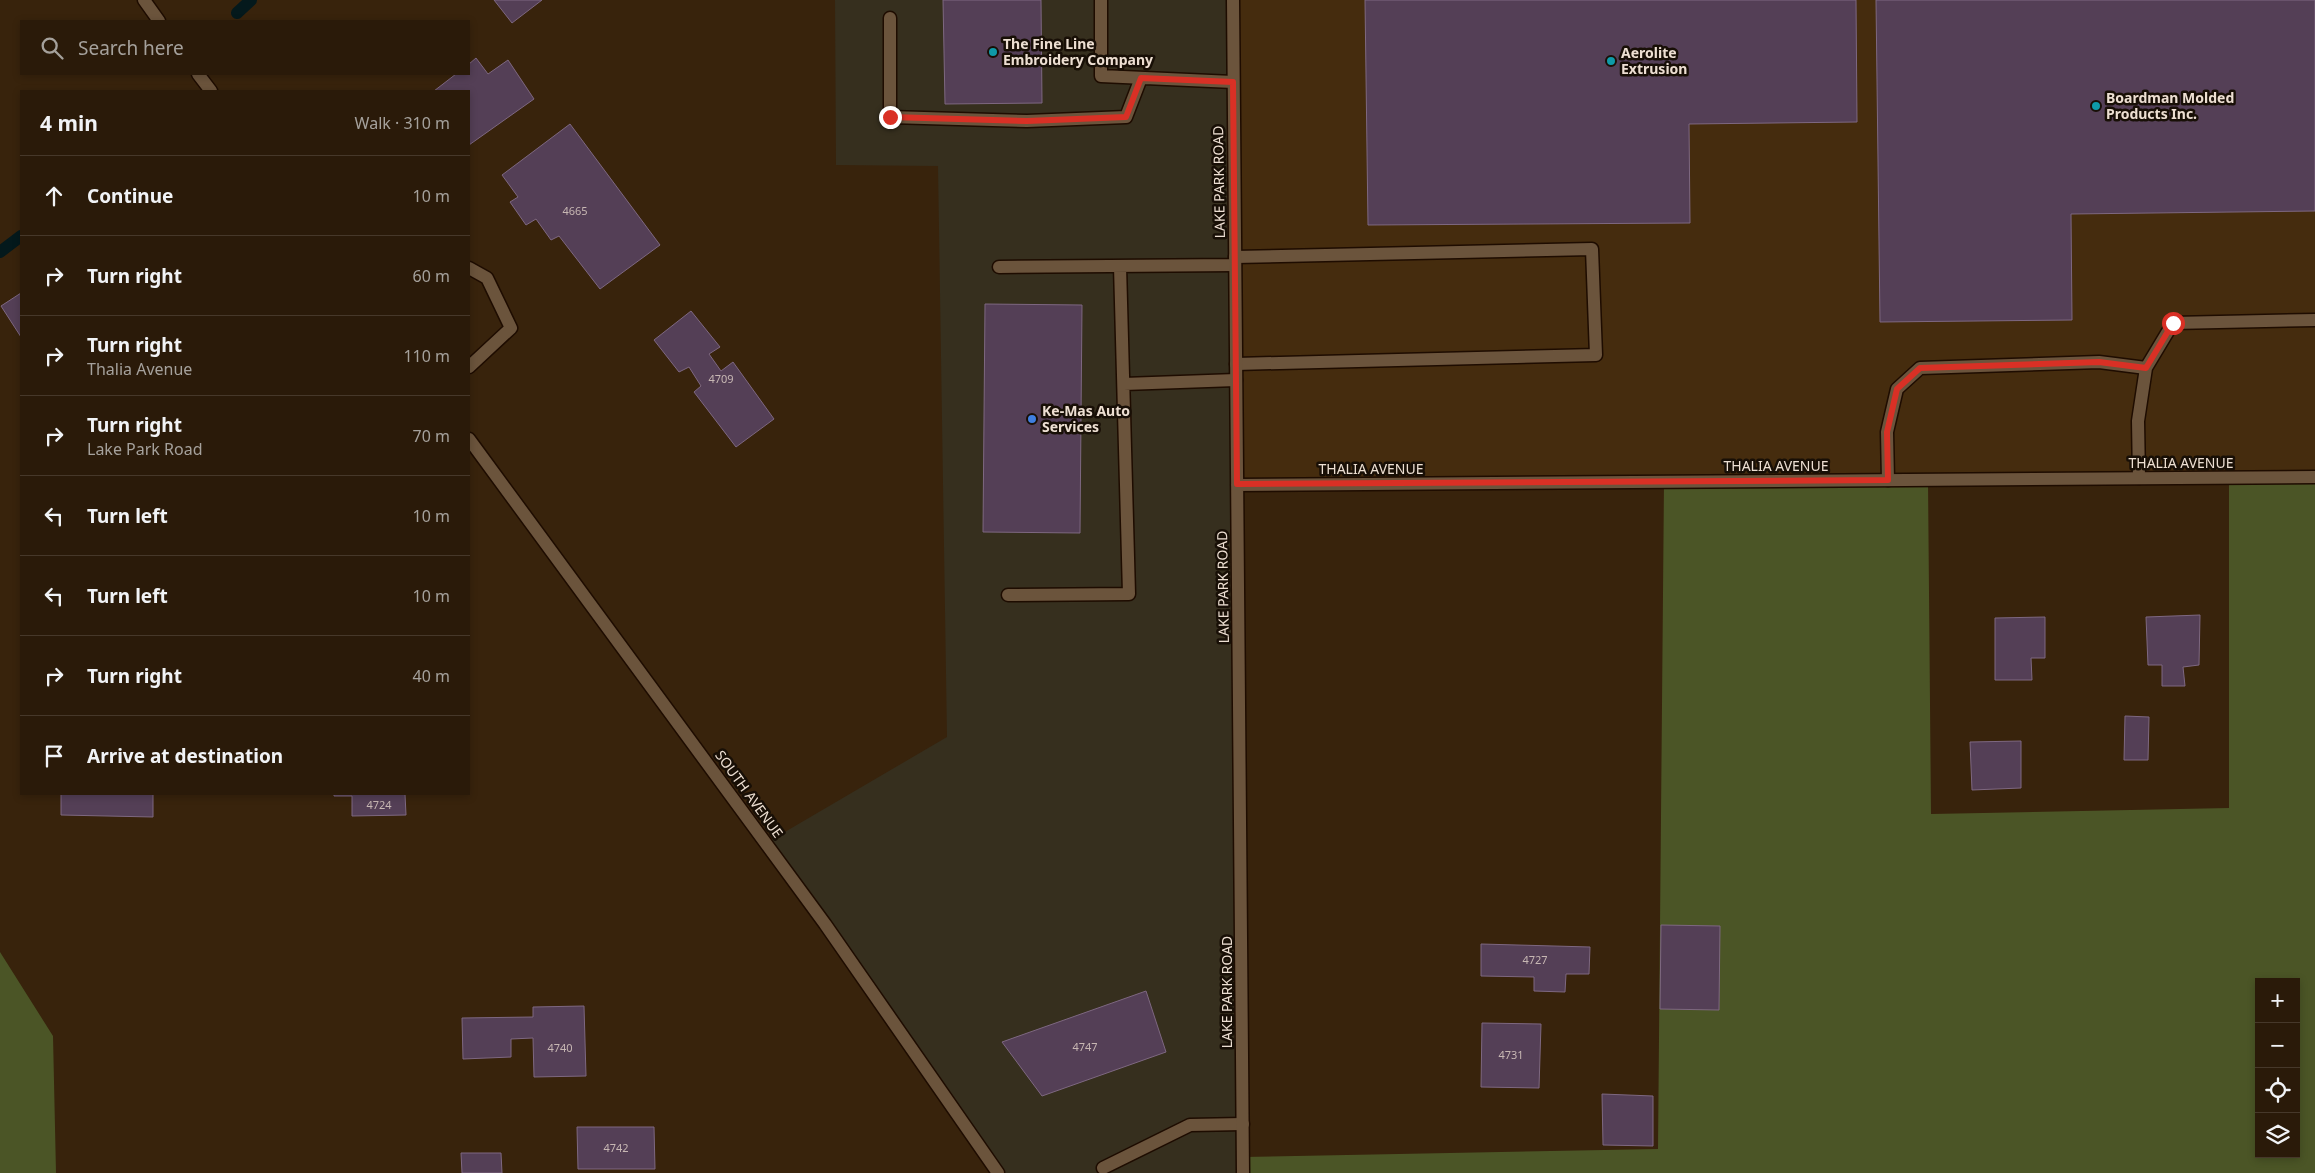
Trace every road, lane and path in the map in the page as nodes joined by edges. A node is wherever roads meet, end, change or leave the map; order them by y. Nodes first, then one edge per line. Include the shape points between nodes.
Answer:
1 (144, 0) edge
2 (1101, 0) edge
3 (1233, 0) edge
4 (890, 18) dead end
5 (159, 20) edge
6 (199, 75) edge
7 (1141, 78) junction
8 (1233, 82) junction
9 (210, 90) edge
10 (1235, 261) junction
11 (1120, 266) junction
12 (999, 267) dead end
13 (470, 269) edge
14 (2315, 320) edge
15 (1236, 364) junction
16 (470, 366) edge
17 (2146, 368) junction
18 (1236, 380) junction
19 (1124, 384) junction
20 (470, 440) edge
21 (2139, 478) junction
22 (2315, 478) edge
23 (1888, 480) junction
24 (1237, 484) junction
25 (1008, 595) dead end
26 (1243, 1124) junction
27 (1103, 1168) dead end
28 (998, 1173) edge
29 (1243, 1173) edge

1 - 5 street
2 - 7 street via 1101,76
3 - 8 street, LAKE PARK ROAD
4 - 7 street via 890,117 1027,121 1126,117
6 - 9 street
7 - 8 street
8 - 10 street, LAKE PARK ROAD
10 - 11 street
10 - 15 street, LAKE PARK ROAD
10 - 15 street via 1592,250 1596,355
11 - 12 street
11 - 19 street
13 - 16 street via 487,278 510,328
14 - 17 street via 2173,323
15 - 18 street, LAKE PARK ROAD
17 - 21 street via 2138,421
17 - 23 street via 2099,362 1920,368 1897,389 1887,432
18 - 19 street
18 - 24 street, LAKE PARK ROAD
19 - 25 street via 1129,594
20 - 28 street, SOUTH AVENUE via 825,924
21 - 22 street, THALIA AVENUE
21 - 23 street, THALIA AVENUE
23 - 24 street, THALIA AVENUE
24 - 26 street, LAKE PARK ROAD
26 - 27 street via 1190,1124
26 - 29 street, LAKE PARK ROAD

